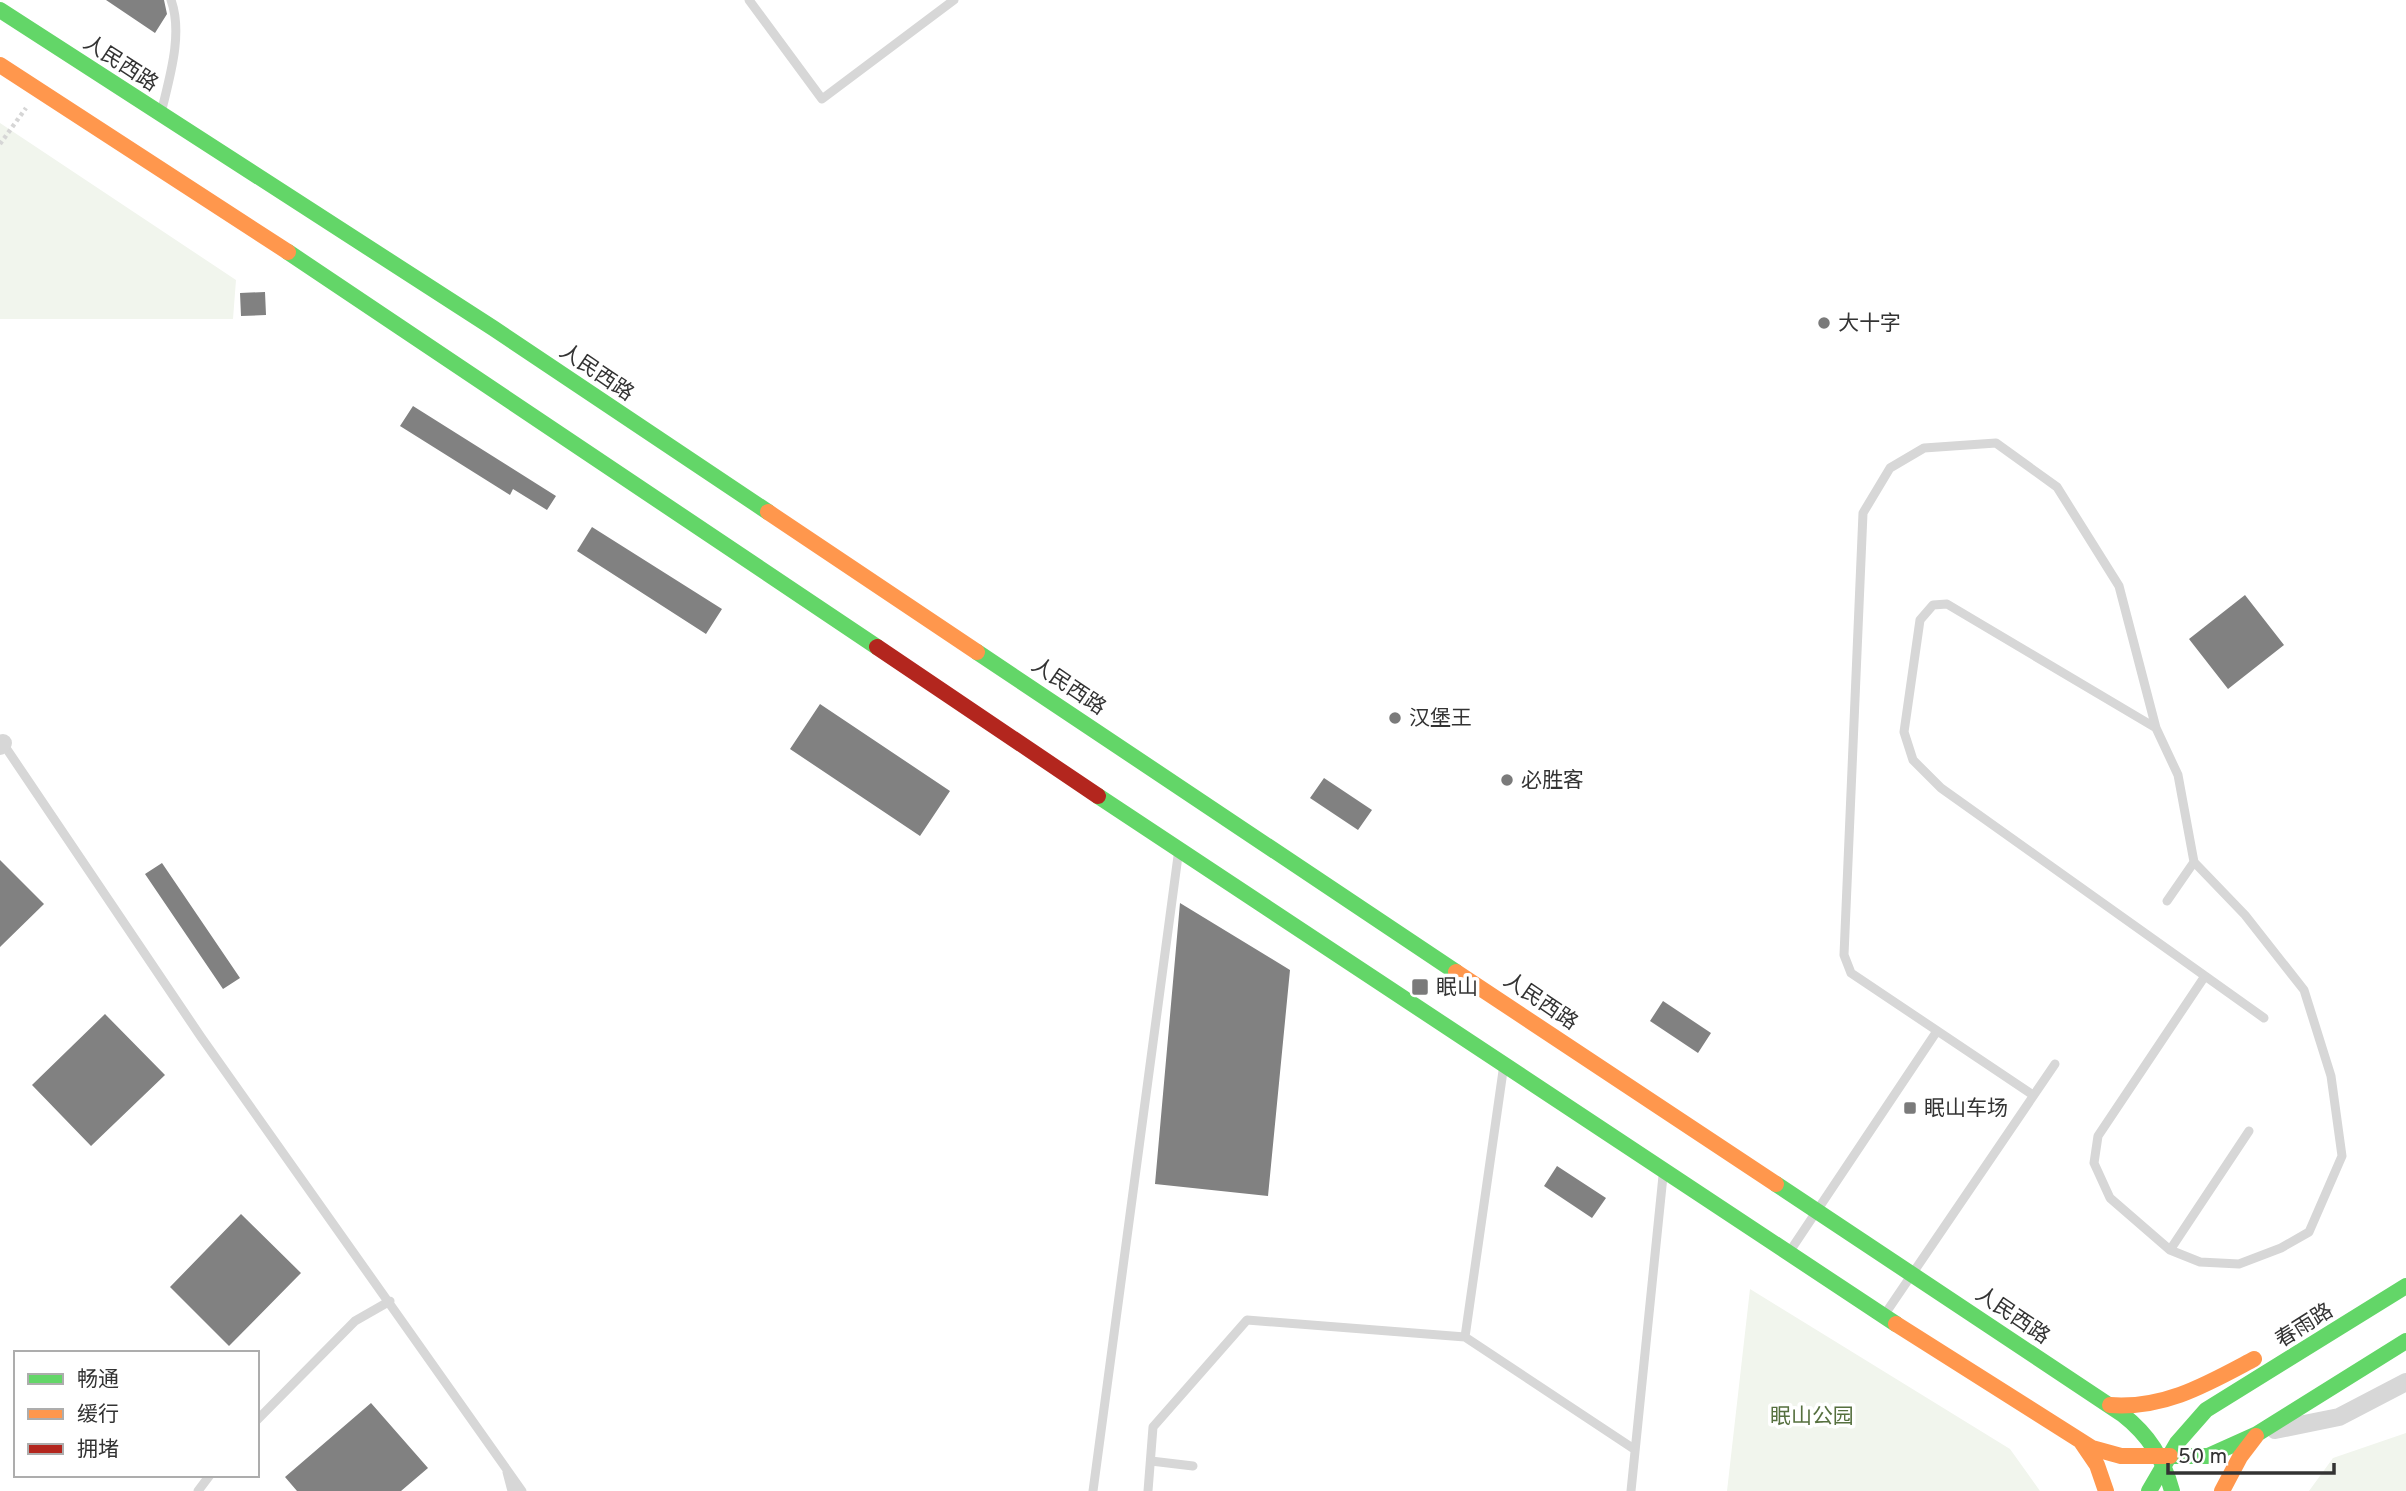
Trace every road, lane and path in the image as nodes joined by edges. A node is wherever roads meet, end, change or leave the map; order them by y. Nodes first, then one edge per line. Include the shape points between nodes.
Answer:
1 (171, 0) edge
2 (749, 0) edge
3 (954, 0) edge
4 (0, 10) edge
5 (0, 65) edge
6 (25, 108) dead end
7 (161, 114) junction
8 (0, 144) edge
9 (2157, 728) junction
10 (1, 742) edge
11 (1179, 850) junction
12 (2194, 862) junction
13 (2167, 901) dead end
14 (2205, 976) junction
15 (2264, 1018) dead end
16 (1937, 1031) junction
17 (1504, 1063) junction
18 (2055, 1064) dead end
19 (2033, 1095) junction
20 (2249, 1131) dead end
21 (1664, 1168) junction
22 (1818, 1209) junction
23 (2170, 1250) junction
24 (1789, 1252) junction
25 (1912, 1274) junction
26 (2403, 1287) edge
27 (390, 1301) junction
28 (1884, 1315) junction
29 (1465, 1337) junction
30 (2406, 1341) edge
31 (2406, 1382) edge
32 (2110, 1405) junction
33 (259, 1418) edge
34 (2257, 1434) junction
35 (2082, 1443) junction
36 (1634, 1449) junction
37 (1152, 1461) junction
38 (2163, 1461) junction
39 (1192, 1466) dead end
40 (506, 1467) junction
41 (512, 1491) edge
42 (522, 1491) edge
43 (1093, 1491) edge
44 (1148, 1491) edge
45 (1631, 1491) edge
46 (2106, 1491) edge
47 (2149, 1491) edge
48 (2172, 1491) edge
49 (2222, 1491) edge

1 - 7 lane via 174,43
2 - 3 lane via 822,99
4 - 7 main road, 人民西路
5 - 11 main road via 407,329
6 - 8 path
7 - 22 main road, 人民西路 via 504,336 1743,1164
9 - 12 lane via 2178,775
9 - 14 lane via 1947,604 1933,605 1920,620 1904,732 1913,760 1941,788
9 - 16 lane via 2119,586 2057,487 1996,443 1924,448 1890,468 1863,513 1844,955 1851,973
10 - 27 lane via 201,1037
11 - 17 main road
11 - 43 lane
12 - 13 lane
12 - 23 lane via 2245,915 2304,990 2330,1076 2342,1156 2309,1232 2281,1248 2239,1264 2200,1262
14 - 15 lane
14 - 23 lane via 2098,1136 2094,1163 2110,1198
16 - 19 lane
16 - 22 lane
17 - 21 main road
17 - 29 lane
18 - 19 lane
19 - 25 lane
20 - 23 lane
21 - 24 main road
21 - 36 lane
22 - 24 lane
22 - 25 main road, 人民西路
24 - 28 main road
25 - 28 lane
25 - 32 main road, 人民西路
26 - 32 main road via 2166,1403
26 - 38 main road, 春雨路 via 2223,1398 2200,1416
27 - 33 lane via 355,1321
27 - 40 lane
28 - 35 main road
29 - 36 lane
29 - 37 lane via 1247,1320 1153,1427
30 - 34 main road
31 - 34 street via 2339,1417
32 - 38 main road, 人民西路 via 2141,1426
34 - 38 main road via 2208,1456
34 - 49 main road
35 - 38 main road via 2120,1456
35 - 46 main road via 2097,1465
36 - 45 lane
37 - 39 lane
37 - 44 lane
38 - 47 main road, 春雨路
38 - 48 main road, 人民西路
40 - 41 lane
40 - 42 lane

